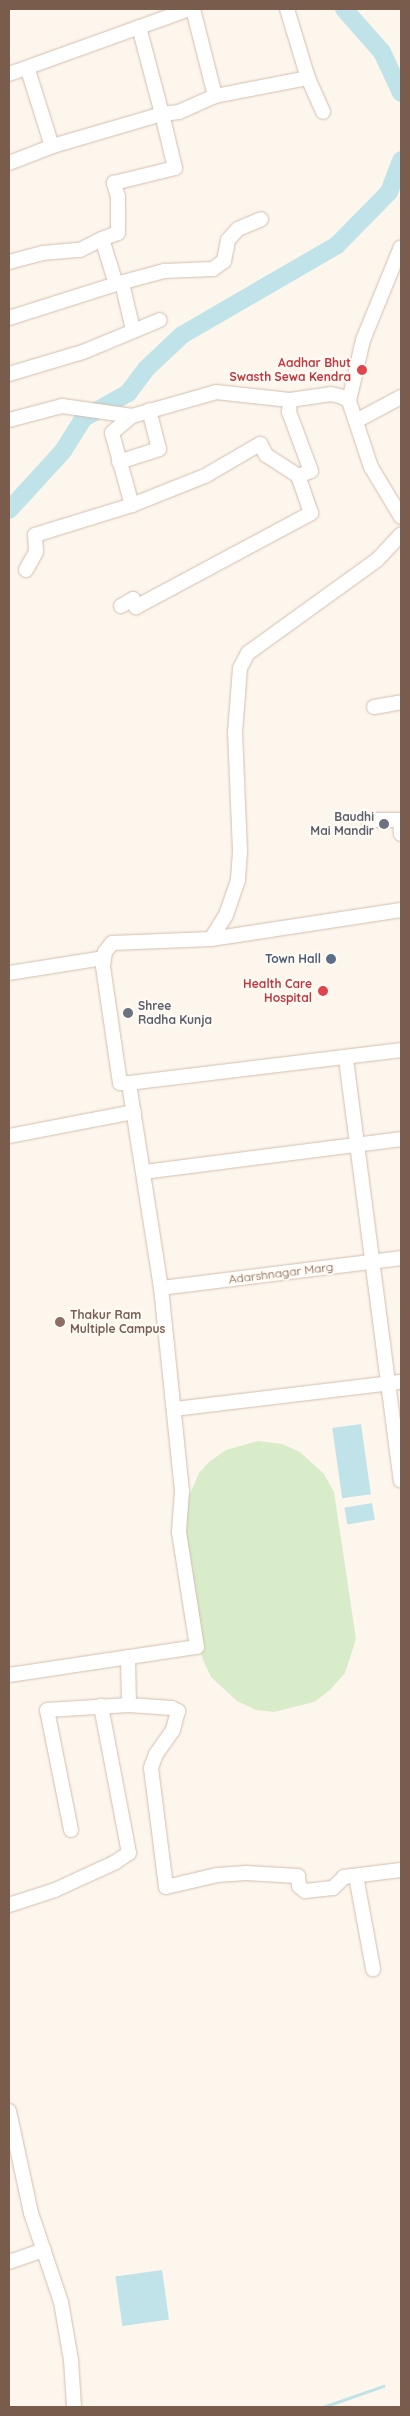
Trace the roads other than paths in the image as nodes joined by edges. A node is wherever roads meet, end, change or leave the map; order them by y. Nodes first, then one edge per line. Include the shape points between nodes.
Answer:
1 (192, 9) edge
2 (287, 9) edge
3 (139, 28) junction
4 (28, 70) junction
5 (9, 74) edge
6 (308, 78) junction
7 (214, 96) junction
8 (323, 112) dead end
9 (162, 114) junction
10 (52, 146) junction
11 (9, 163) edge
12 (261, 218) dead end
13 (102, 239) junction
14 (401, 247) edge
15 (9, 262) edge
16 (119, 284) junction
17 (9, 318) edge
18 (160, 320) dead end
19 (133, 330) junction
20 (9, 374) edge
21 (401, 397) edge
22 (290, 400) junction
23 (349, 401) junction
24 (149, 410) junction
25 (128, 416) junction
26 (9, 420) edge
27 (356, 421) junction
28 (120, 462) junction
29 (298, 476) junction
30 (132, 505) junction
31 (401, 517) edge
32 (401, 534) edge
33 (26, 570) dead end
34 (121, 606) dead end
35 (401, 702) edge
36 (374, 707) dead end
37 (368, 820) dead end
38 (401, 825) edge
39 (401, 910) edge
40 (211, 939) junction
41 (104, 958) junction
42 (9, 973) edge
43 (401, 1050) edge
44 (346, 1059) junction
45 (129, 1083) junction
46 (134, 1112) junction
47 (9, 1136) edge
48 (401, 1140) edge
49 (356, 1146) junction
50 (144, 1172) junction
51 (401, 1258) edge
52 (371, 1262) junction
53 (161, 1288) junction
54 (394, 1383) edge
55 (174, 1408) junction
56 (401, 1471) edge
57 (128, 1657) junction
58 (9, 1676) edge
59 (129, 1705) junction
60 (101, 1706) junction
61 (71, 1830) dead end
62 (401, 1870) edge
63 (356, 1876) junction
64 (9, 1905) edge
65 (373, 1969) dead end
66 (9, 2111) edge
67 (44, 2250) junction
68 (9, 2262) edge
69 (74, 2407) edge

1 - 3 street
1 - 7 street
2 - 6 street
3 - 4 street
3 - 9 street
4 - 5 street
4 - 10 street
6 - 7 street
6 - 8 street
7 - 9 street via 178,112
9 - 10 street
9 - 13 street via 175,168 114,183 118,197 118,233
10 - 11 street
12 - 16 street via 238,229 228,240 224,261 213,269 164,271
13 - 15 street via 80,250 43,253
13 - 16 street
14 - 23 street via 363,340
16 - 17 street
16 - 19 street
18 - 19 street
19 - 20 street via 82,352
21 - 27 street
22 - 23 street via 332,394
22 - 24 street via 216,392
22 - 29 street via 289,412 311,471
23 - 27 street
24 - 25 street
24 - 28 street via 159,449
25 - 26 street via 62,406
25 - 28 street via 125,425 112,433
27 - 31 street via 371,467
28 - 30 street
29 - 30 street via 266,455 260,444 205,476
29 - 34 street via 311,513 136,607 133,599
30 - 33 street via 35,535 36,552
32 - 40 street via 377,560 248,653 240,668 235,733 240,851 238,880 226,915
35 - 36 street
37 - 38 street
39 - 40 street
40 - 41 street via 112,943
41 - 42 street
41 - 45 street via 120,1083
43 - 44 street
44 - 45 street
44 - 49 street
45 - 46 street
46 - 47 street
46 - 50 street
48 - 49 street
49 - 50 street
49 - 52 street
50 - 53 street
51 - 52 street, Adarshnagar Marg
52 - 53 street, Adarshnagar Marg
52 - 54 street
53 - 55 street
54 - 55 street
54 - 56 street
55 - 57 street via 182,1491 179,1532 197,1647
57 - 58 street
57 - 59 street
59 - 60 street
59 - 63 street via 178,1711 173,1730 156,1754 152,1768 166,1886 217,1875 246,1873 298,1876 299,1886 305,1891 332,1888 344,1877
60 - 61 street via 47,1710
60 - 64 street via 130,1853 55,1890
62 - 63 street
63 - 65 street
66 - 67 street via 31,2213
67 - 68 street
67 - 69 street via 61,2302 71,2360

